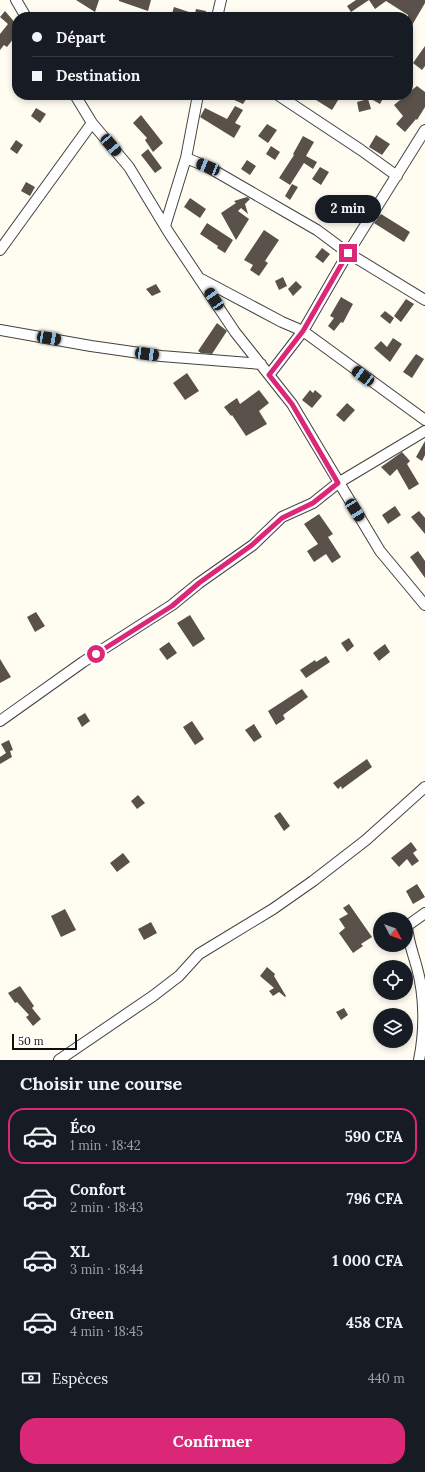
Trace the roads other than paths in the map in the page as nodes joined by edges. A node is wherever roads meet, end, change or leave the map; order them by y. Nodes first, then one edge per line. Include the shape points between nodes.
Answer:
1 (16, 0) edge
2 (221, 0) edge
3 (23, 12) edge
4 (218, 12) edge
5 (78, 100) edge
6 (197, 100) edge
7 (286, 100) edge
8 (92, 122) junction
9 (425, 130) edge
10 (186, 158) junction
11 (397, 176) junction
12 (165, 226) junction
13 (0, 250) edge
14 (348, 253) junction
15 (199, 278) junction
16 (425, 300) edge
17 (0, 330) edge
18 (303, 331) junction
19 (261, 364) junction
20 (269, 375) junction
21 (425, 420) edge
22 (425, 431) edge
23 (338, 483) junction
24 (425, 605) edge
25 (0, 721) edge
26 (425, 787) edge
27 (425, 914) edge
28 (59, 1060) edge
29 (419, 1060) edge

1 - 3 street
2 - 4 street
5 - 8 street
6 - 10 street
7 - 11 street
8 - 12 street via 130,167
8 - 13 street
9 - 11 street
10 - 12 street
10 - 14 street via 208,167 284,210
11 - 14 street
12 - 15 street
14 - 16 street
14 - 18 street
15 - 18 street
15 - 19 street via 235,332
17 - 19 street via 153,355
18 - 20 street
18 - 21 street
19 - 20 street
20 - 23 street via 292,404
22 - 23 street
23 - 24 street via 380,551
23 - 25 street via 313,503 282,518 252,545 172,606 84,662
26 - 28 street via 366,840 313,881 273,909 199,954 179,976 153,996
27 - 29 street via 407,926 409,946 422,989 424,1033

